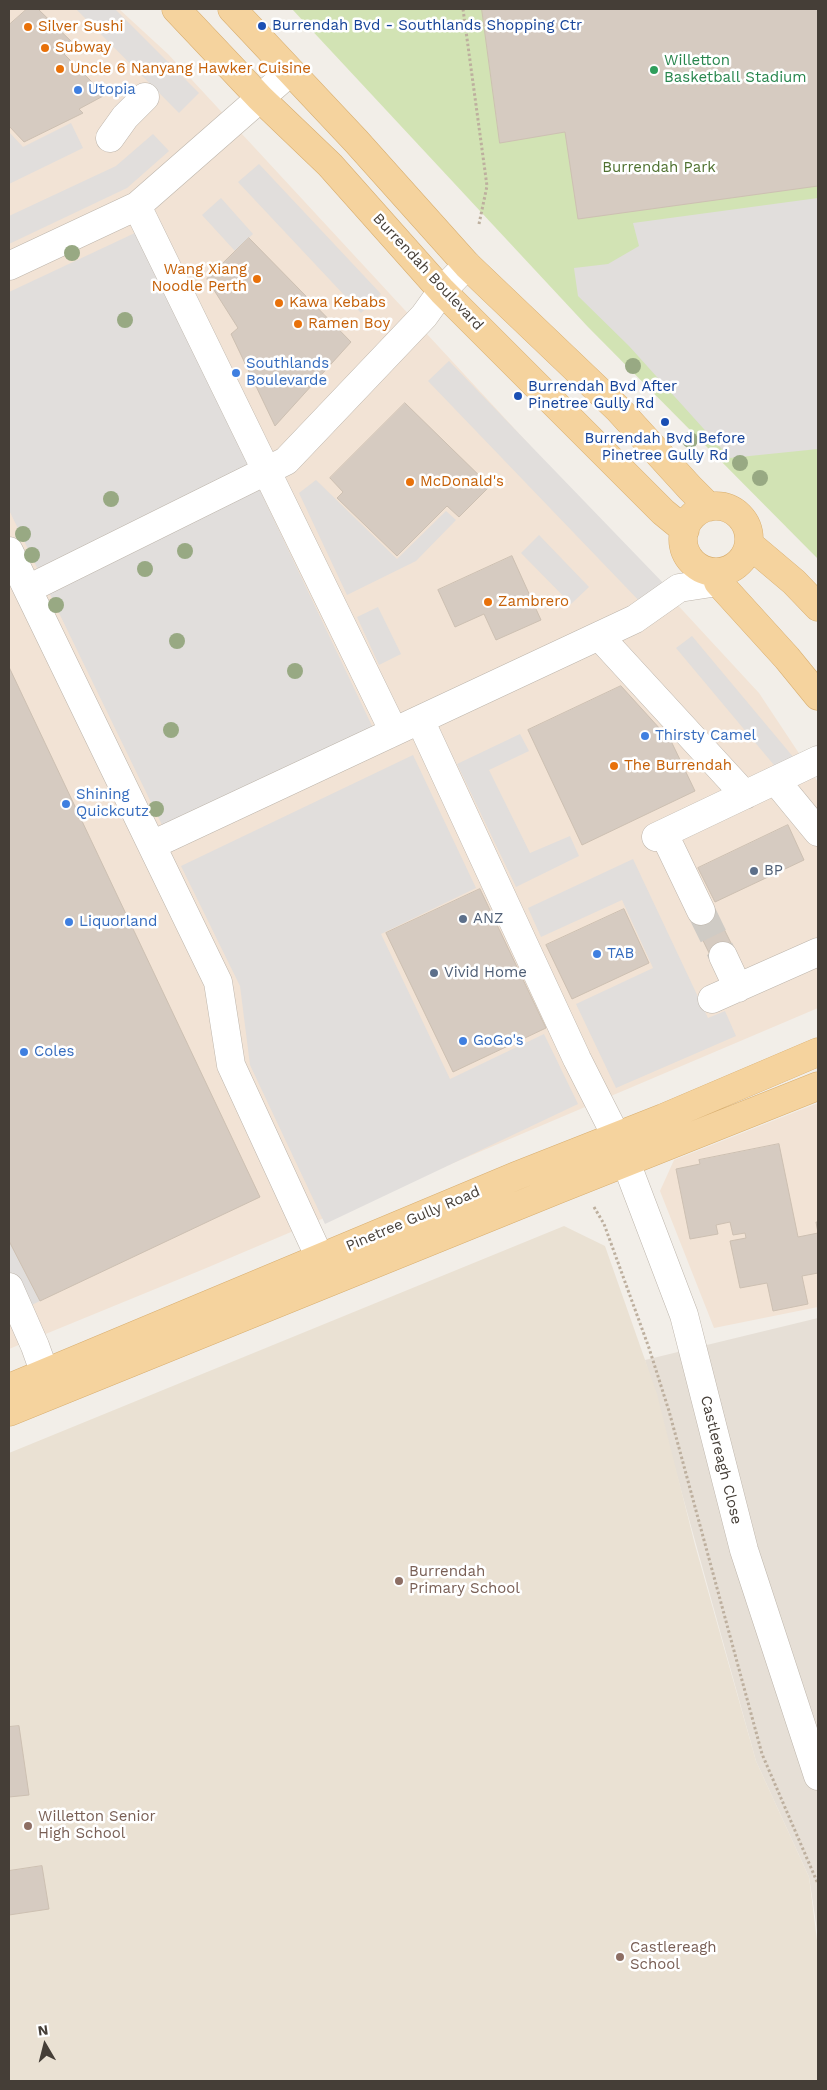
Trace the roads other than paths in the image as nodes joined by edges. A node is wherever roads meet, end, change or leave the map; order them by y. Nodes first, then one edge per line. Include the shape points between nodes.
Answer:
1 (176, 9) edge
2 (232, 9) edge
3 (290, 72) junction
4 (145, 97) dead end
5 (260, 98) junction
6 (110, 138) dead end
7 (137, 206) junction
8 (467, 265) junction
9 (9, 266) edge
10 (442, 291) junction
11 (585, 376) junction
12 (555, 404) junction
13 (267, 471) junction
14 (709, 507) junction
15 (685, 530) junction
16 (749, 544) junction
17 (9, 551) edge
18 (717, 577) junction
19 (28, 589) junction
20 (818, 607) edge
21 (599, 636) junction
22 (818, 696) edge
23 (420, 720) junction
24 (394, 732) junction
25 (818, 760) edge
26 (776, 781) junction
27 (746, 795) junction
28 (818, 832) edge
29 (152, 845) junction
30 (701, 911) tunnel mouth
31 (818, 952) edge
32 (723, 956) tunnel mouth
33 (738, 988) junction
34 (712, 999) dead end
35 (818, 1052) edge
36 (818, 1086) edge
37 (621, 1148) junction
38 (325, 1270) junction
39 (9, 1287) edge
40 (46, 1374) junction
41 (9, 1388) edge
42 (9, 1412) edge
43 (818, 1776) edge

1 - 5 main road, Burrendah Boulevard
2 - 3 main road
3 - 5 street
3 - 8 main road
4 - 6 street
5 - 7 street
5 - 10 main road, Burrendah Boulevard via 330,165
7 - 9 street
7 - 13 street
8 - 10 street
8 - 11 main road
10 - 12 main road, Burrendah Boulevard
10 - 13 street via 424,316 286,461
11 - 12 main road
11 - 14 main road
12 - 15 main road, Burrendah Boulevard
13 - 19 street
13 - 24 street
14 - 15 main road via 693,515
14 - 16 main road via 732,510 741,518 747,528
15 - 18 main road via 683,540 690,558 696,566
16 - 18 main road via 737,564
16 - 20 main road
17 - 19 street
18 - 21 street via 679,588 635,619
18 - 22 main road
19 - 29 street
21 - 23 street
21 - 27 street
23 - 24 street
23 - 37 street, Castlereagh Close
24 - 29 street
25 - 26 street
26 - 27 street
26 - 28 street
27 - 30 street via 660,835
29 - 38 street via 218,982 231,1066
31 - 33 street
32 - 33 street
33 - 34 street
35 - 37 main road, Pinetree Gully Road
36 - 37 main road, Pinetree Gully Road
37 - 38 main road, Pinetree Gully Road via 516,1176
37 - 43 street, Castlereagh Close via 684,1315 744,1550
38 - 40 main road, Pinetree Gully Road
38 - 42 main road, Pinetree Gully Road
39 - 40 street
40 - 41 main road, Pinetree Gully Road

